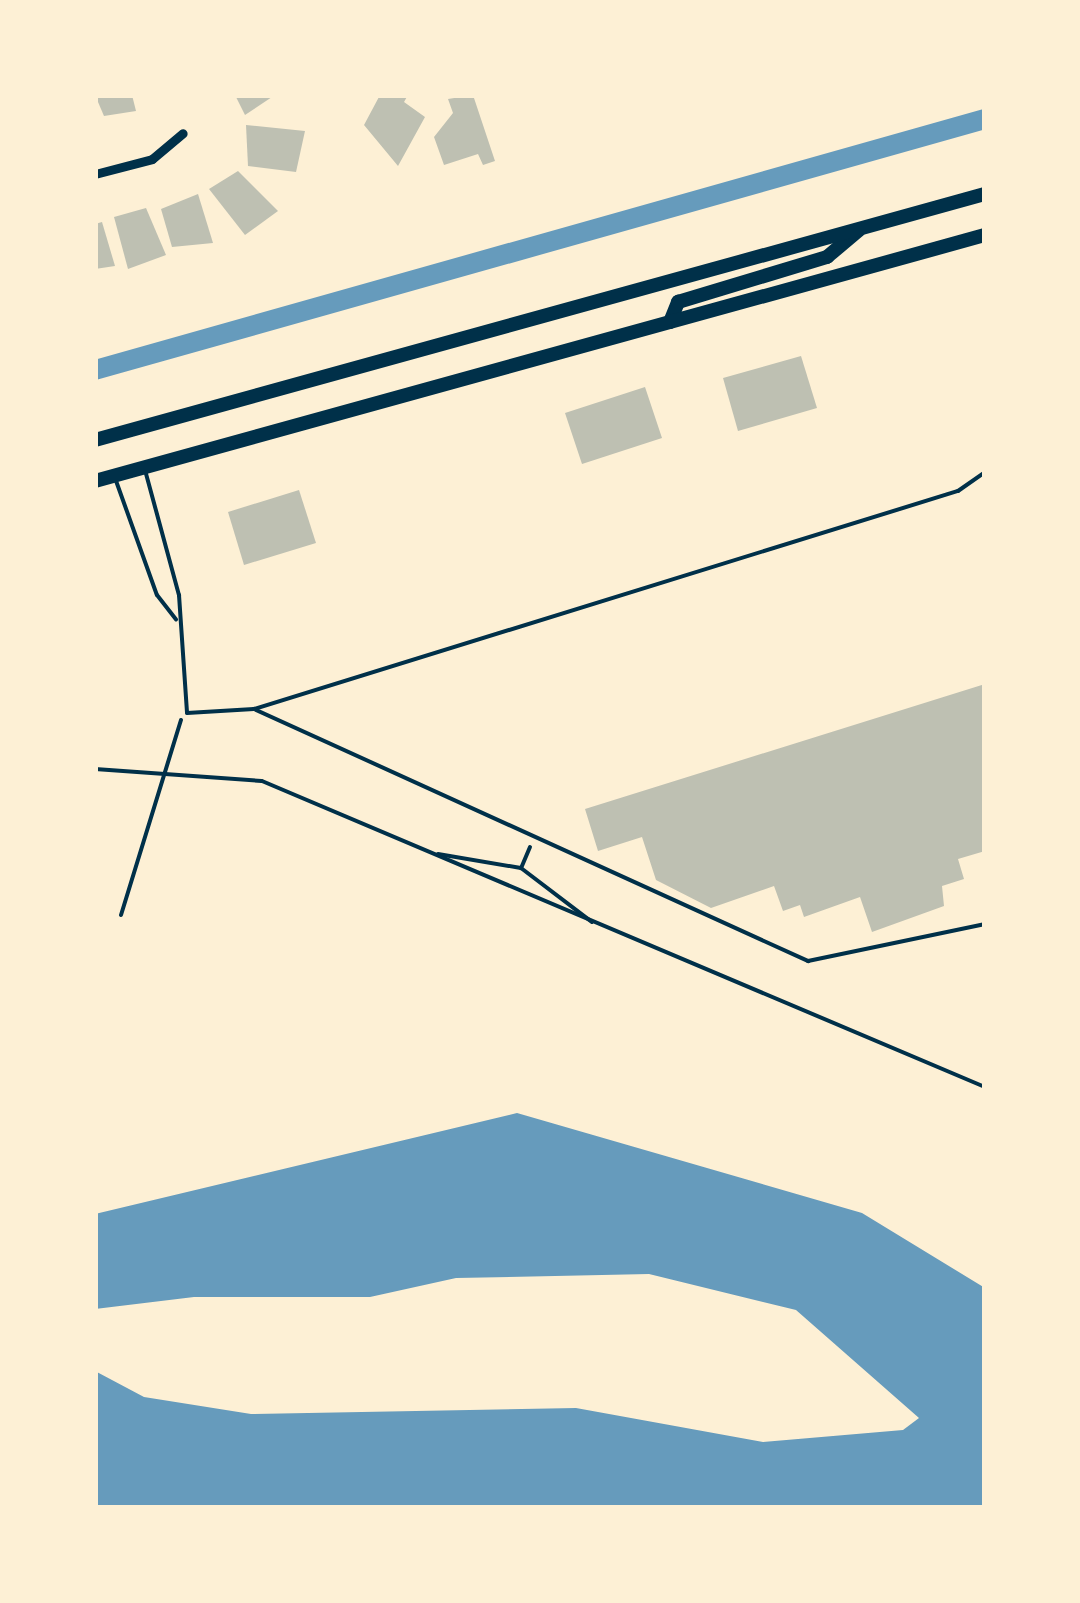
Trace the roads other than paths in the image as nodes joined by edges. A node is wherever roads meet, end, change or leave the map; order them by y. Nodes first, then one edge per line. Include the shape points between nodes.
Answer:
1 (183, 133) dead end
2 (95, 174) edge
3 (985, 194) edge
4 (859, 229) junction
5 (985, 235) edge
6 (670, 322) junction
7 (95, 440) edge
8 (145, 470) junction
9 (985, 472) edge
10 (115, 476) junction
11 (95, 481) edge
12 (176, 619) junction
13 (254, 709) junction
14 (985, 924) edge

1 - 2 street via 152,159
3 - 4 main road
4 - 6 main road via 827,257 678,302
4 - 7 main road
5 - 6 main road
6 - 8 main road
8 - 10 main road
8 - 12 lane via 179,596
9 - 13 lane via 958,491
10 - 11 main road
10 - 12 lane via 157,596
12 - 13 lane via 187,713
13 - 14 lane via 808,961

